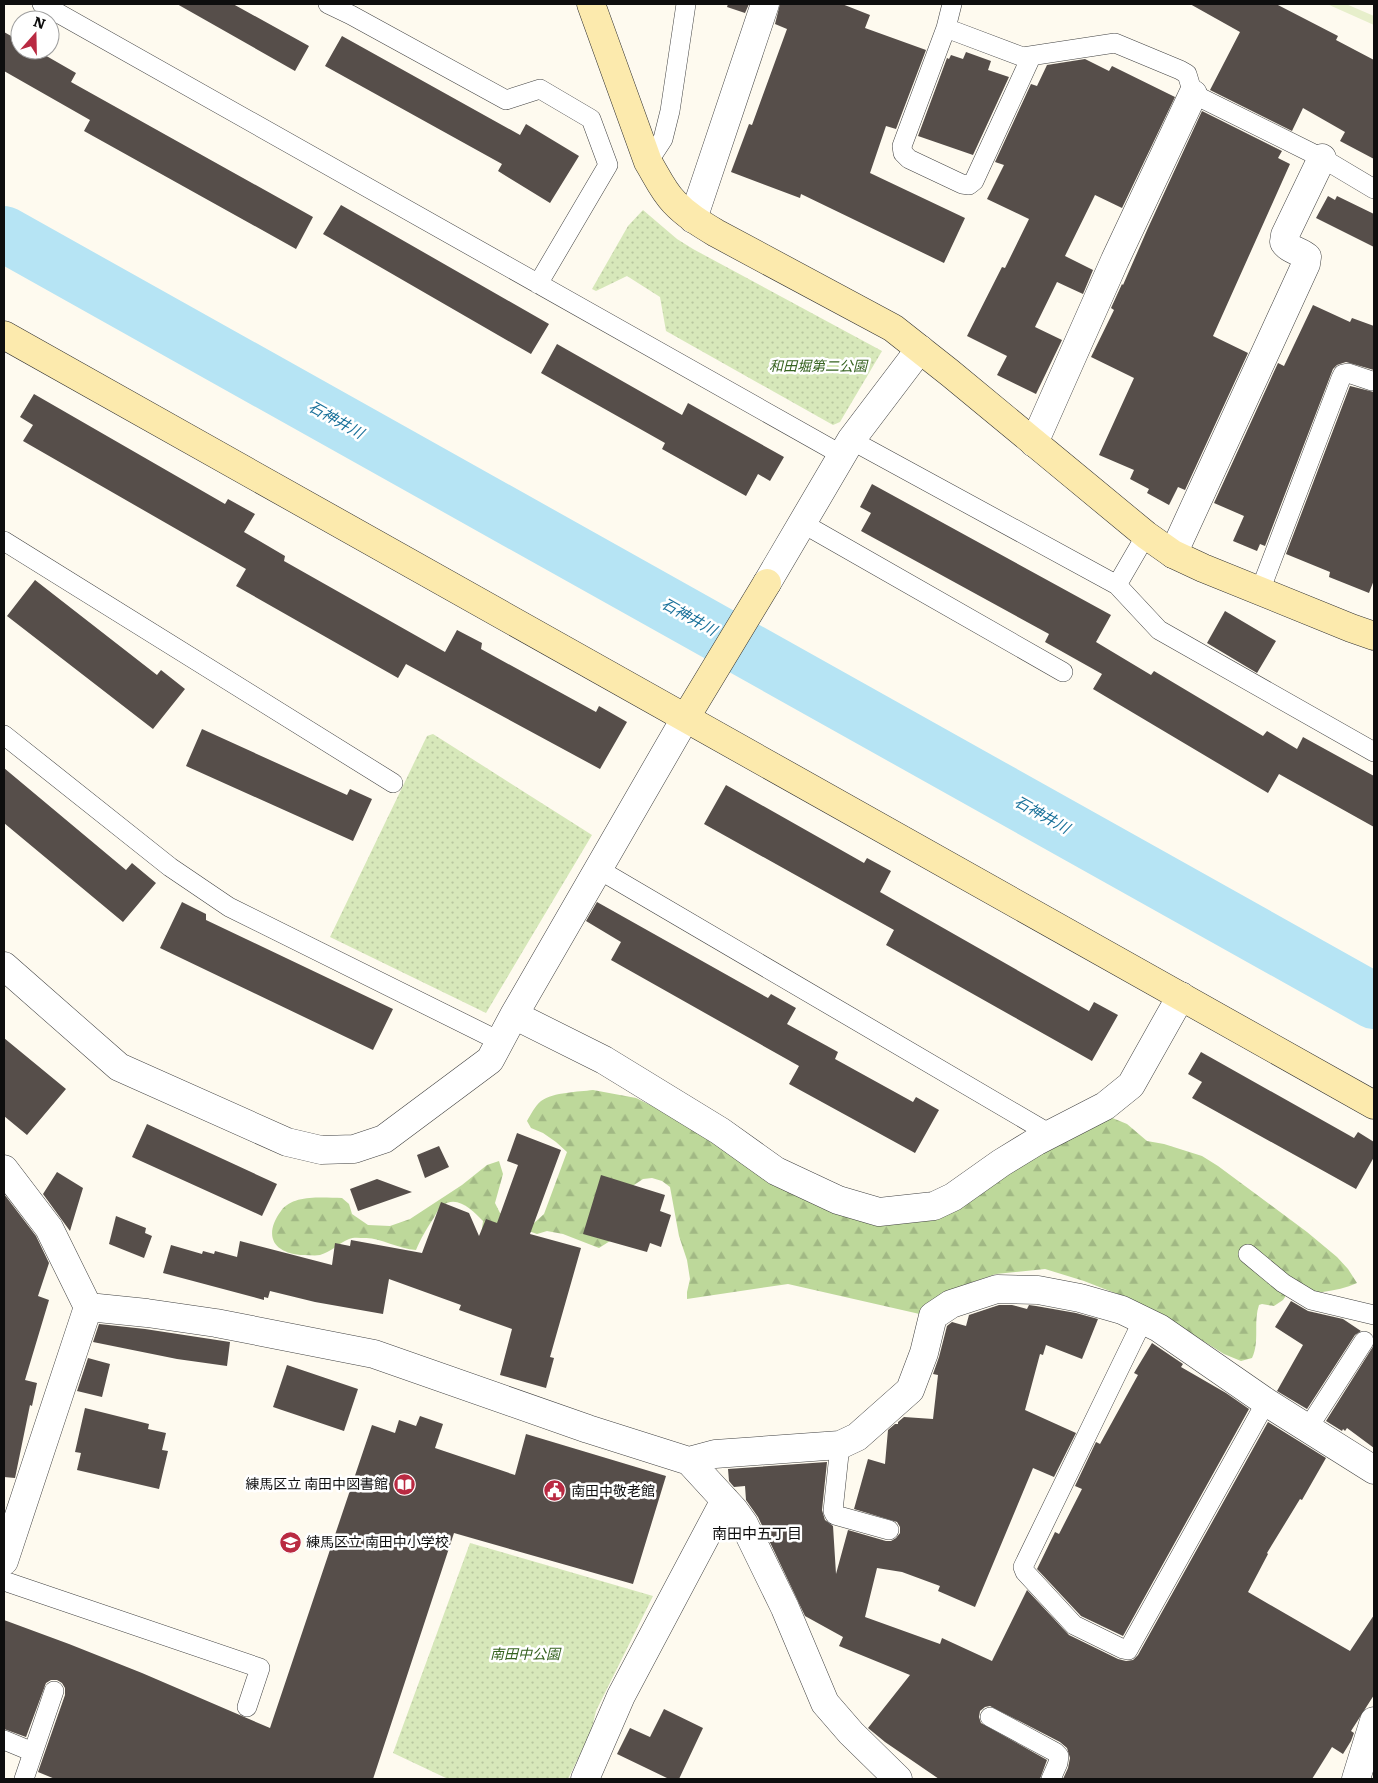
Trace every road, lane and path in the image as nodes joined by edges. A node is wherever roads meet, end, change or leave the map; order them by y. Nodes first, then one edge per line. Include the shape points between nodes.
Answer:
1 (42, 4) edge
2 (328, 4) edge
3 (590, 4) edge
4 (686, 4) edge
5 (765, 4) edge
6 (952, 4) edge
7 (946, 28) junction
8 (1031, 57) junction
9 (1193, 94) junction
10 (1322, 158) junction
11 (648, 162) junction
12 (1374, 189) edge
13 (693, 219) junction
14 (538, 284) junction
15 (4, 335) edge
16 (920, 349) junction
17 (1372, 382) dead end
18 (1034, 443) junction
19 (847, 448) junction
20 (802, 523) junction
21 (1146, 535) junction
22 (4, 541) edge
23 (1173, 554) junction
24 (1117, 585) junction
25 (1260, 590) junction
26 (1374, 636) edge
27 (1063, 672) dead end
28 (686, 718) junction
29 (4, 735) edge
30 (1374, 752) edge
31 (393, 783) dead end
32 (598, 869) junction
33 (4, 966) edge
34 (1182, 996) junction
35 (514, 1015) junction
36 (501, 1042) junction
37 (1374, 1104) edge
38 (1050, 1134) junction
39 (4, 1169) edge
40 (1248, 1254) dead end
41 (88, 1307) junction
42 (1374, 1316) edge
43 (1143, 1320) junction
44 (1364, 1341) dead end
45 (1266, 1402) junction
46 (1308, 1428) junction
47 (840, 1444) junction
48 (689, 1461) junction
49 (1374, 1470) edge
50 (725, 1500) junction
51 (889, 1530) dead end
52 (4, 1560) edge
53 (4, 1581) edge
54 (54, 1691) dead end
55 (247, 1707) dead end
56 (990, 1717) dead end
57 (1372, 1737) edge
58 (4, 1740) edge
59 (33, 1752) junction
60 (24, 1779) edge
61 (585, 1779) edge
62 (898, 1779) edge
63 (1051, 1779) edge
64 (1356, 1779) edge

1 - 14 lane
2 - 14 lane via 506,100 540,89 591,119 608,165
3 - 11 street
4 - 11 lane via 670,110 663,139
5 - 13 street
6 - 7 lane
7 - 8 lane via 1023,57
7 - 8 lane via 902,146 903,153 910,159 962,184 974,181
8 - 9 lane via 1115,43 1187,74
9 - 10 lane
9 - 18 street
10 - 12 lane
10 - 23 street via 1285,235 1286,246 1304,254 1306,264
11 - 13 street via 674,202
13 - 16 street via 893,328
14 - 19 lane
15 - 28 street
16 - 18 street
16 - 19 street
17 - 25 lane via 1343,374
18 - 21 street
19 - 20 street
19 - 24 lane
20 - 27 lane
20 - 28 street
21 - 23 street
21 - 24 lane
22 - 31 lane
23 - 25 street
24 - 30 lane via 1159,630
25 - 26 street
28 - 32 street
28 - 34 street
29 - 36 lane via 170,867 229,907
32 - 35 street
32 - 38 lane
33 - 36 street via 120,1067 287,1142 321,1150 354,1149 384,1139 490,1060
34 - 37 street
34 - 38 street via 1131,1086 1105,1106
35 - 36 street
35 - 38 street via 604,1060 720,1131 776,1171 838,1200 879,1212 934,1206 954,1197
39 - 41 street via 49,1228
40 - 42 lane via 1283,1283 1312,1300
41 - 48 street via 216,1323 374,1354 588,1430
41 - 52 street
43 - 45 street
43 - 45 lane via 1023,1567 1074,1625 1128,1650
43 - 47 street via 1122,1310 1038,1290 997,1289 952,1304 933,1316 910,1390 857,1438
44 - 46 lane
45 - 46 street
46 - 49 street
47 - 48 street via 715,1454
47 - 51 lane via 835,1515
48 - 50 street
50 - 61 street via 621,1696
50 - 62 street via 744,1524 825,1703 850,1733
53 - 55 lane via 260,1668
54 - 59 lane
56 - 63 lane via 1056,1752 1058,1763
57 - 64 street
58 - 59 lane
59 - 60 lane

